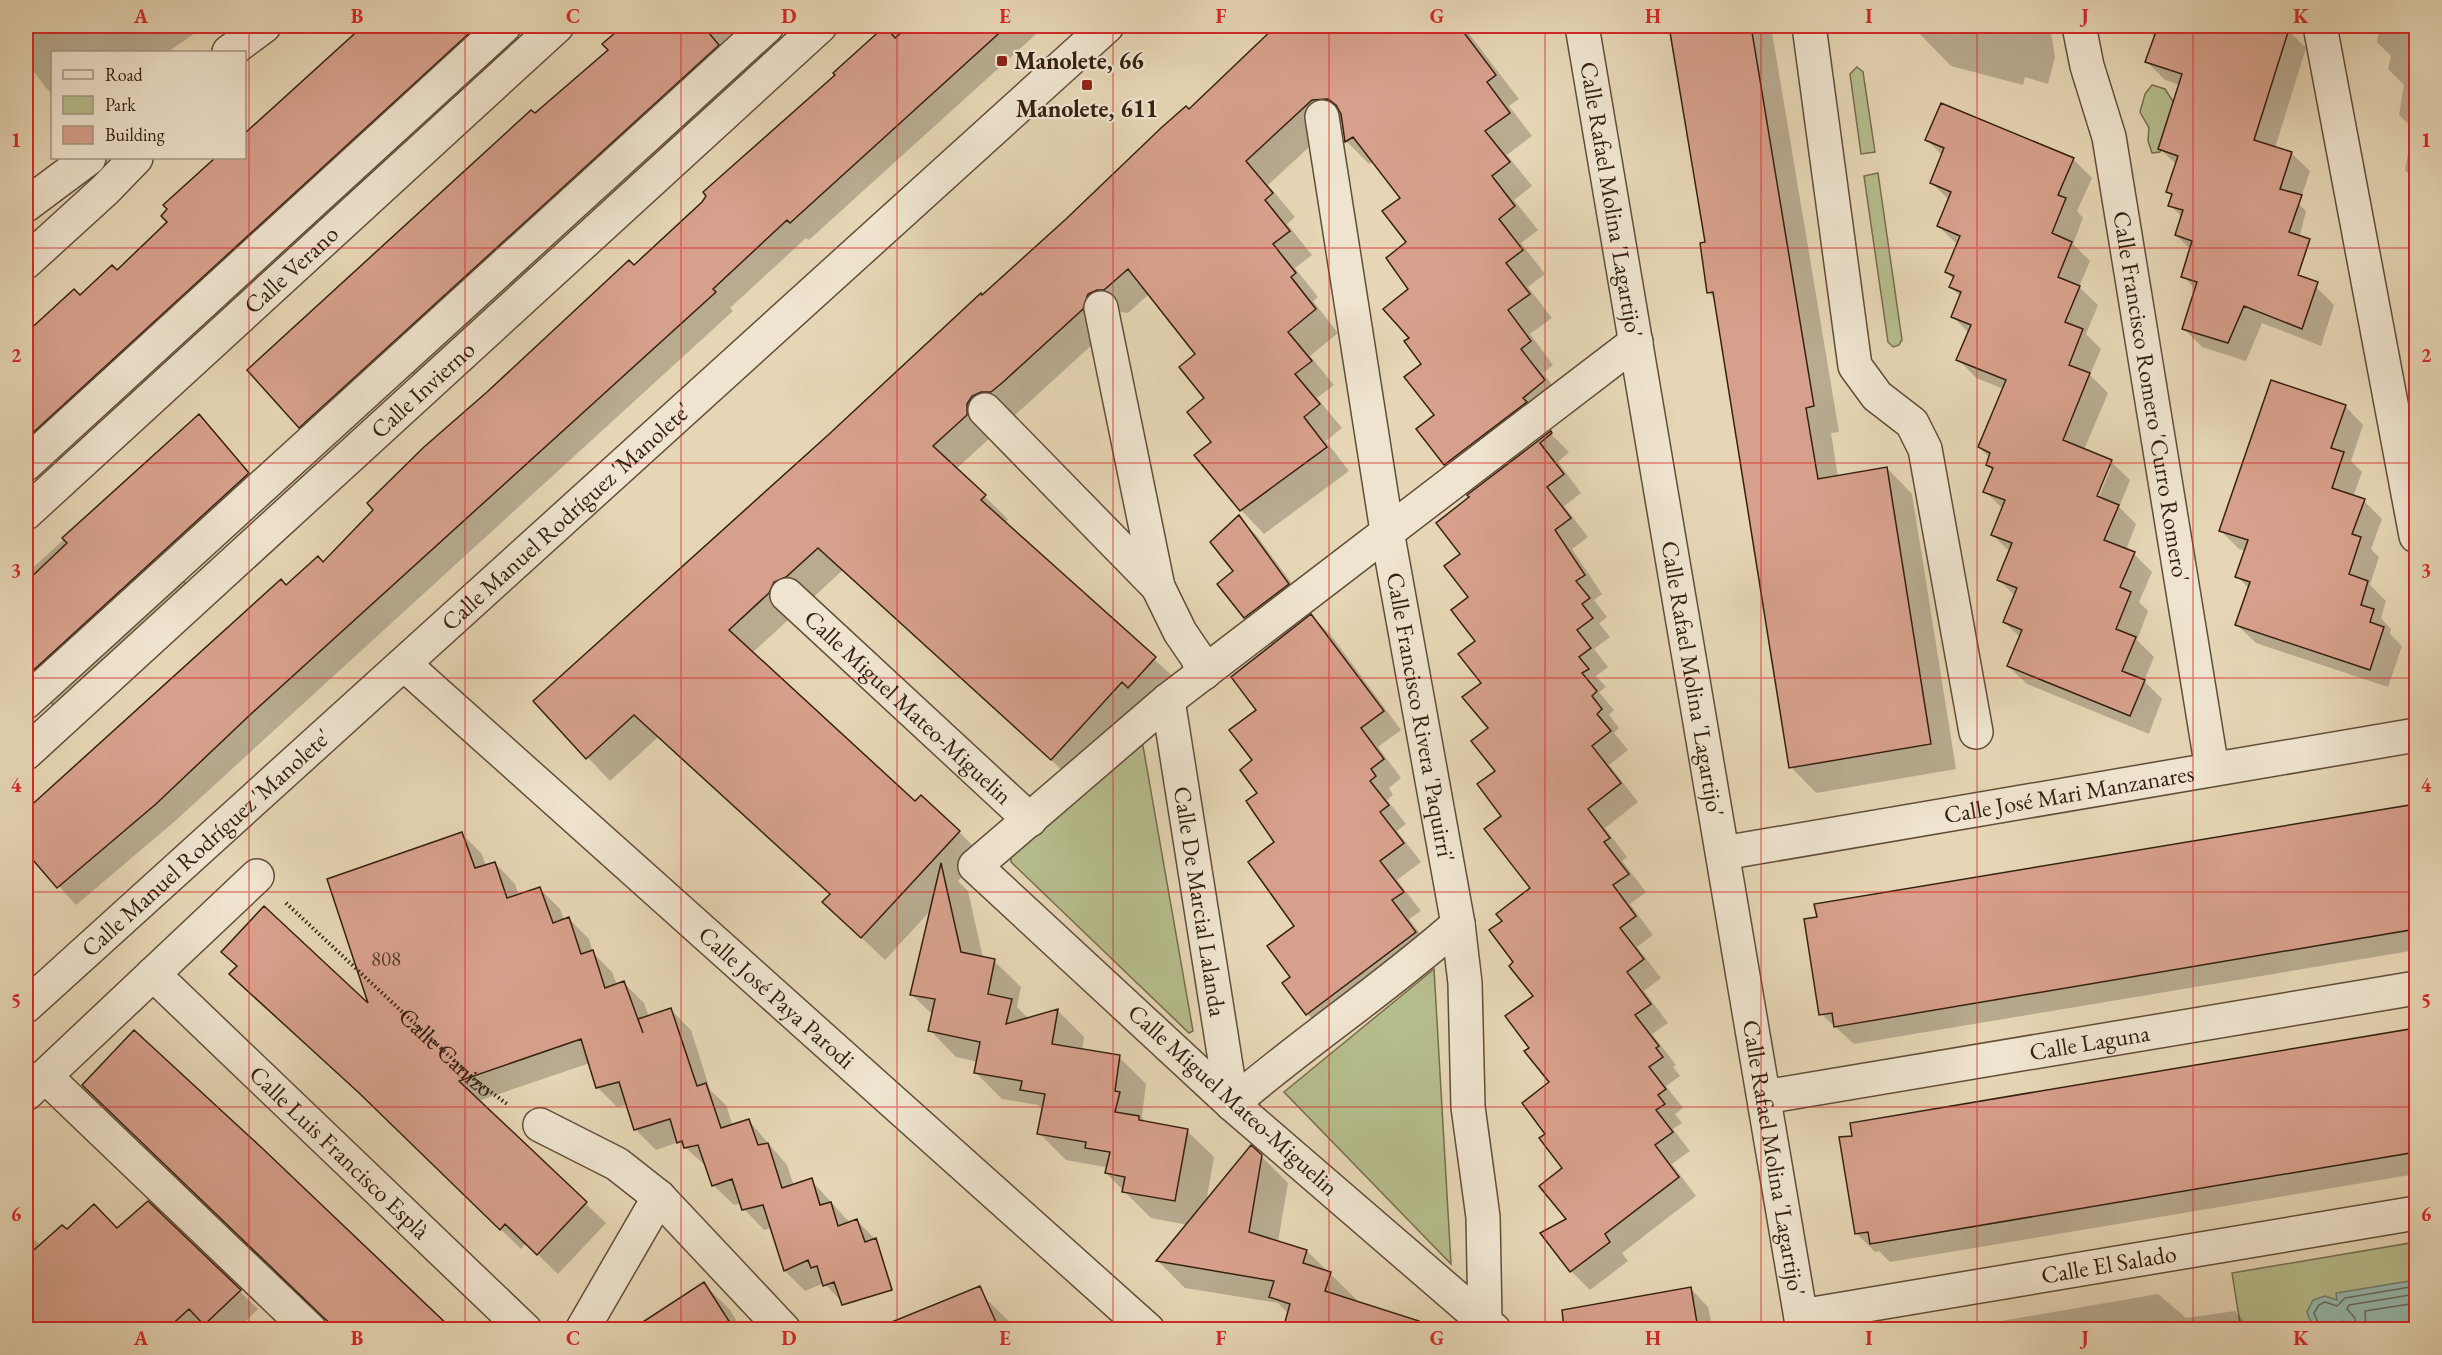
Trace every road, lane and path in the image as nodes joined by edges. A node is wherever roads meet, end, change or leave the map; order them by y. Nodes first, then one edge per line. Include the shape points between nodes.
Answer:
1 (504, 26) edge
2 (557, 26) edge
3 (767, 26) edge
4 (820, 26) edge
5 (1107, 26) edge
6 (1582, 26) edge
7 (1809, 26) edge
8 (2079, 26) edge
9 (2320, 26) edge
10 (1322, 117) dead end
11 (88, 159) edge
12 (135, 159) edge
13 (26, 205) edge
14 (26, 262) edge
15 (1101, 308) dead end
16 (1636, 342) junction
17 (985, 410) dead end
18 (26, 464) edge
19 (26, 513) edge
20 (1387, 531) junction
21 (2416, 536) edge
22 (1158, 587) junction
23 (787, 594) dead end
24 (404, 664) junction
25 (1204, 673) junction
26 (1167, 700) junction
27 (26, 702) edge
28 (1976, 732) dead end
29 (2416, 735) edge
30 (26, 753) edge
31 (2212, 769) junction
32 (1030, 820) junction
33 (1723, 853) junction
34 (257, 876) joint
35 (1458, 924) junction
36 (153, 974) junction
37 (2416, 988) edge
38 (26, 1006) edge
39 (35, 1085) edge
40 (1764, 1097) junction
41 (1232, 1104) junction
42 (540, 1125) joint
43 (659, 1197) junction
44 (2416, 1213) edge
45 (1802, 1323) edge
46 (1490, 1325) edge
47 (310, 1329) edge
48 (525, 1329) edge
49 (582, 1329) edge
50 (784, 1329) edge
51 (1148, 1329) edge

1 - 18 street, Calle Verano
2 - 19 street, Calle Verano
3 - 27 street, Calle Invierno
4 - 30 street, Calle Invierno
5 - 24 street, Calle Manuel Rodríguez 'Manolete'
6 - 16 street, Calle Rafael Molina 'Lagartijo'
7 - 28 street via 1855,366 1877,396 1912,423 1925,449
8 - 31 street, Calle Francisco Romero 'Curro Romero' via 2086,66 2109,137
9 - 21 street
10 - 20 street, Calle Francisco Rivera 'Paquirri'
11 - 13 street
12 - 14 street
15 - 22 street
16 - 20 street
16 - 33 street, Calle Rafael Molina 'Lagartijo'
17 - 22 street
20 - 25 street
20 - 35 street, Calle Francisco Rivera 'Paquirri'
22 - 25 street
23 - 32 street, Calle Miguel Mateo-Miguelin
24 - 38 street, Calle Manuel Rodríguez 'Manolete'
24 - 51 street, Calle José Paya Parodi
25 - 26 street
26 - 32 street
26 - 41 street, Calle De Marcial Lalanda
29 - 31 street, Calle José Mari Manzanares
31 - 33 street, Calle José Mari Manzanares
32 - 41 street, Calle Miguel Mateo-Miguelin via 975,866
33 - 40 street, Calle Rafael Molina 'Lagartijo'
34 - 36 street
34 - 42 path, Calle Canizo via 477,1081
35 - 41 street
35 - 46 street, Calle Francisco Rivera 'Paquirri' via 1465,983 1468,1107 1484,1217
36 - 39 street
36 - 48 street, Calle Luis Francisco Esplà
37 - 40 street, Calle Laguna
39 - 47 street
40 - 45 street, Calle Rafael Molina 'Lagartijo'
41 - 46 street, Calle Miguel Mateo-Miguelin
42 - 43 street via 617,1164
43 - 49 street
43 - 50 street
44 - 45 street, Calle El Salado

